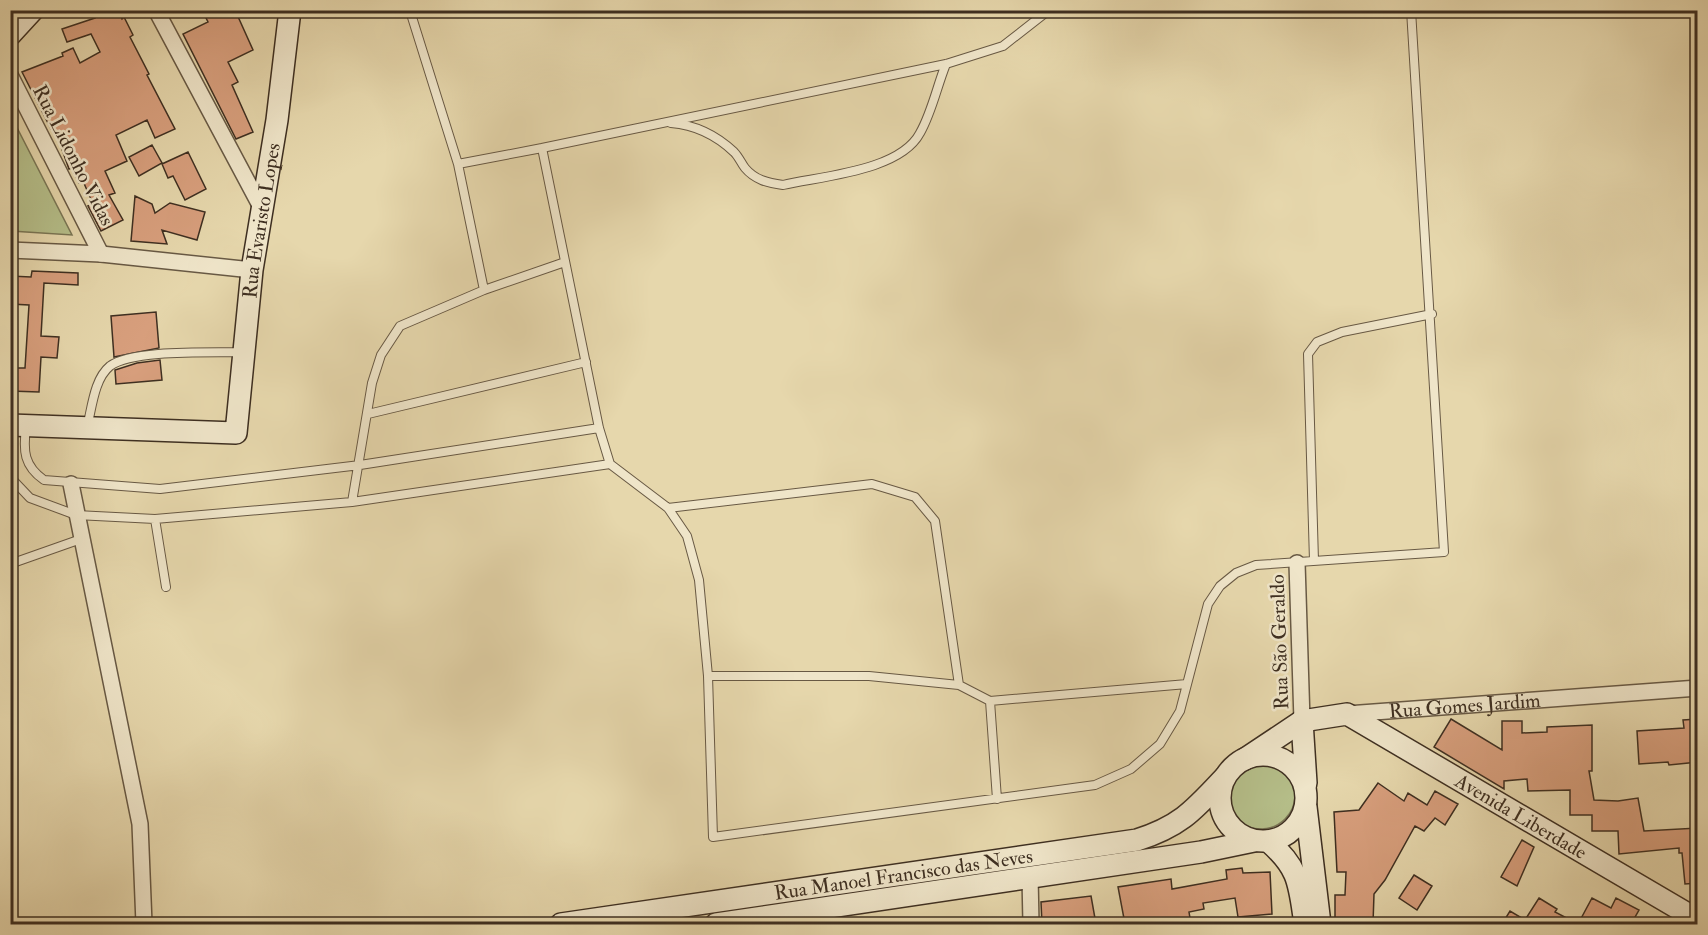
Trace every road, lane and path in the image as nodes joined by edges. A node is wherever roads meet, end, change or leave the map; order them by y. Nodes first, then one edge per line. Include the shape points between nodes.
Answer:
1 (33, 10) edge
2 (156, 10) edge
3 (290, 10) edge
4 (1049, 10) edge
5 (1411, 10) edge
6 (410, 12) edge
7 (1039, 15) edge
8 (10, 35) edge
9 (946, 64) junction
10 (10, 75) edge
11 (662, 123) junction
12 (542, 148) junction
13 (458, 164) junction
14 (262, 209) junction
15 (10, 250) edge
16 (101, 254) junction
17 (565, 262) junction
18 (252, 270) junction
19 (484, 290) junction
20 (1431, 314) junction
21 (244, 352) junction
22 (586, 362) junction
23 (368, 414) junction
24 (18, 425) edge
25 (86, 428) junction
26 (599, 428) junction
27 (360, 465) junction
28 (610, 465) junction
29 (10, 477) edge
30 (71, 484) junction
31 (13, 486) edge
32 (352, 502) junction
33 (668, 507) junction
34 (76, 515) junction
35 (154, 519) junction
36 (81, 539) junction
37 (1314, 561) junction
38 (1298, 563) junction
39 (10, 564) edge
40 (166, 587) dead end
41 (708, 676) junction
42 (1187, 684) junction
43 (959, 685) junction
44 (1698, 688) edge
45 (990, 701) junction
46 (1347, 714) junction
47 (1302, 721) junction
48 (1245, 759) junction
49 (1225, 777) junction
50 (997, 799) junction
51 (1306, 800) junction
52 (1261, 841) junction
53 (1030, 876) junction
54 (144, 919) edge
55 (778, 920) edge
56 (1698, 920) edge
57 (561, 924) edge
58 (716, 924) edge
59 (1032, 924) edge
60 (1305, 924) edge
61 (1320, 924) edge

1 - 8 main road
2 - 14 street
3 - 14 main road, Rua Evaristo Lopes
4 - 7 lane
5 - 20 lane
6 - 13 lane
7 - 9 lane via 1003,46
9 - 11 lane
9 - 11 lane via 920,134 906,150 888,162 783,185 755,178 715,136 690,125
10 - 16 street, Rua Lidonho Vidas
11 - 12 lane
12 - 13 lane
12 - 17 lane
13 - 19 lane
14 - 18 main road, Rua Evaristo Lopes
15 - 16 street
16 - 18 street
17 - 19 lane
17 - 22 lane
18 - 21 main road, Rua Evaristo Lopes
19 - 23 lane via 400,326 381,355
20 - 37 lane via 1342,332 1317,342 1308,354
20 - 37 lane via 1444,552
21 - 25 lane via 129,356 109,367 98,384
21 - 25 main road, Rua Evaristo Lopes via 236,433
22 - 23 lane
22 - 26 lane
23 - 27 lane
24 - 25 main road
24 - 30 lane via 23,450 34,473 44,480
26 - 27 lane
26 - 28 lane
27 - 30 lane via 160,489
27 - 32 lane
28 - 32 lane
28 - 33 lane
29 - 31 lane
30 - 34 street
31 - 34 lane via 30,498
32 - 35 lane
33 - 41 lane via 687,536 699,580
33 - 43 lane via 872,484 915,497 935,521
34 - 35 lane
34 - 36 street
35 - 40 lane
36 - 39 lane
36 - 54 street via 140,824
37 - 38 lane
38 - 42 lane via 1256,565 1236,573 1220,586 1208,604
38 - 47 street, Rua São Geraldo
41 - 43 lane via 869,676
41 - 50 lane via 713,837
42 - 45 lane
42 - 50 lane via 1180,711 1160,744 1131,769 1095,785
43 - 45 lane
44 - 46 street, Rua Gomes Jardim
45 - 50 lane
46 - 47 main road, Rua Gomes Jardim
46 - 56 main road, Avenida Liberdade
47 - 48 main road, Rua Gomes Jardim
47 - 51 main road
48 - 49 main road
48 - 51 main road via 1259,754 1284,760 1295,768
49 - 52 main road via 1220,803 1223,816 1241,836
49 - 57 main road, Rua Manoel Francisco das Neves via 1193,812 1164,832 1137,840
51 - 52 main road via 1301,819 1292,830 1281,838
51 - 61 main road
52 - 53 main road, Rua Manoel Francisco das Neves
52 - 60 main road via 1288,859 1299,885
53 - 55 main road, Rua Manoel Francisco das Neves
53 - 59 street
55 - 58 main road, Rua Manoel Francisco das Neves

